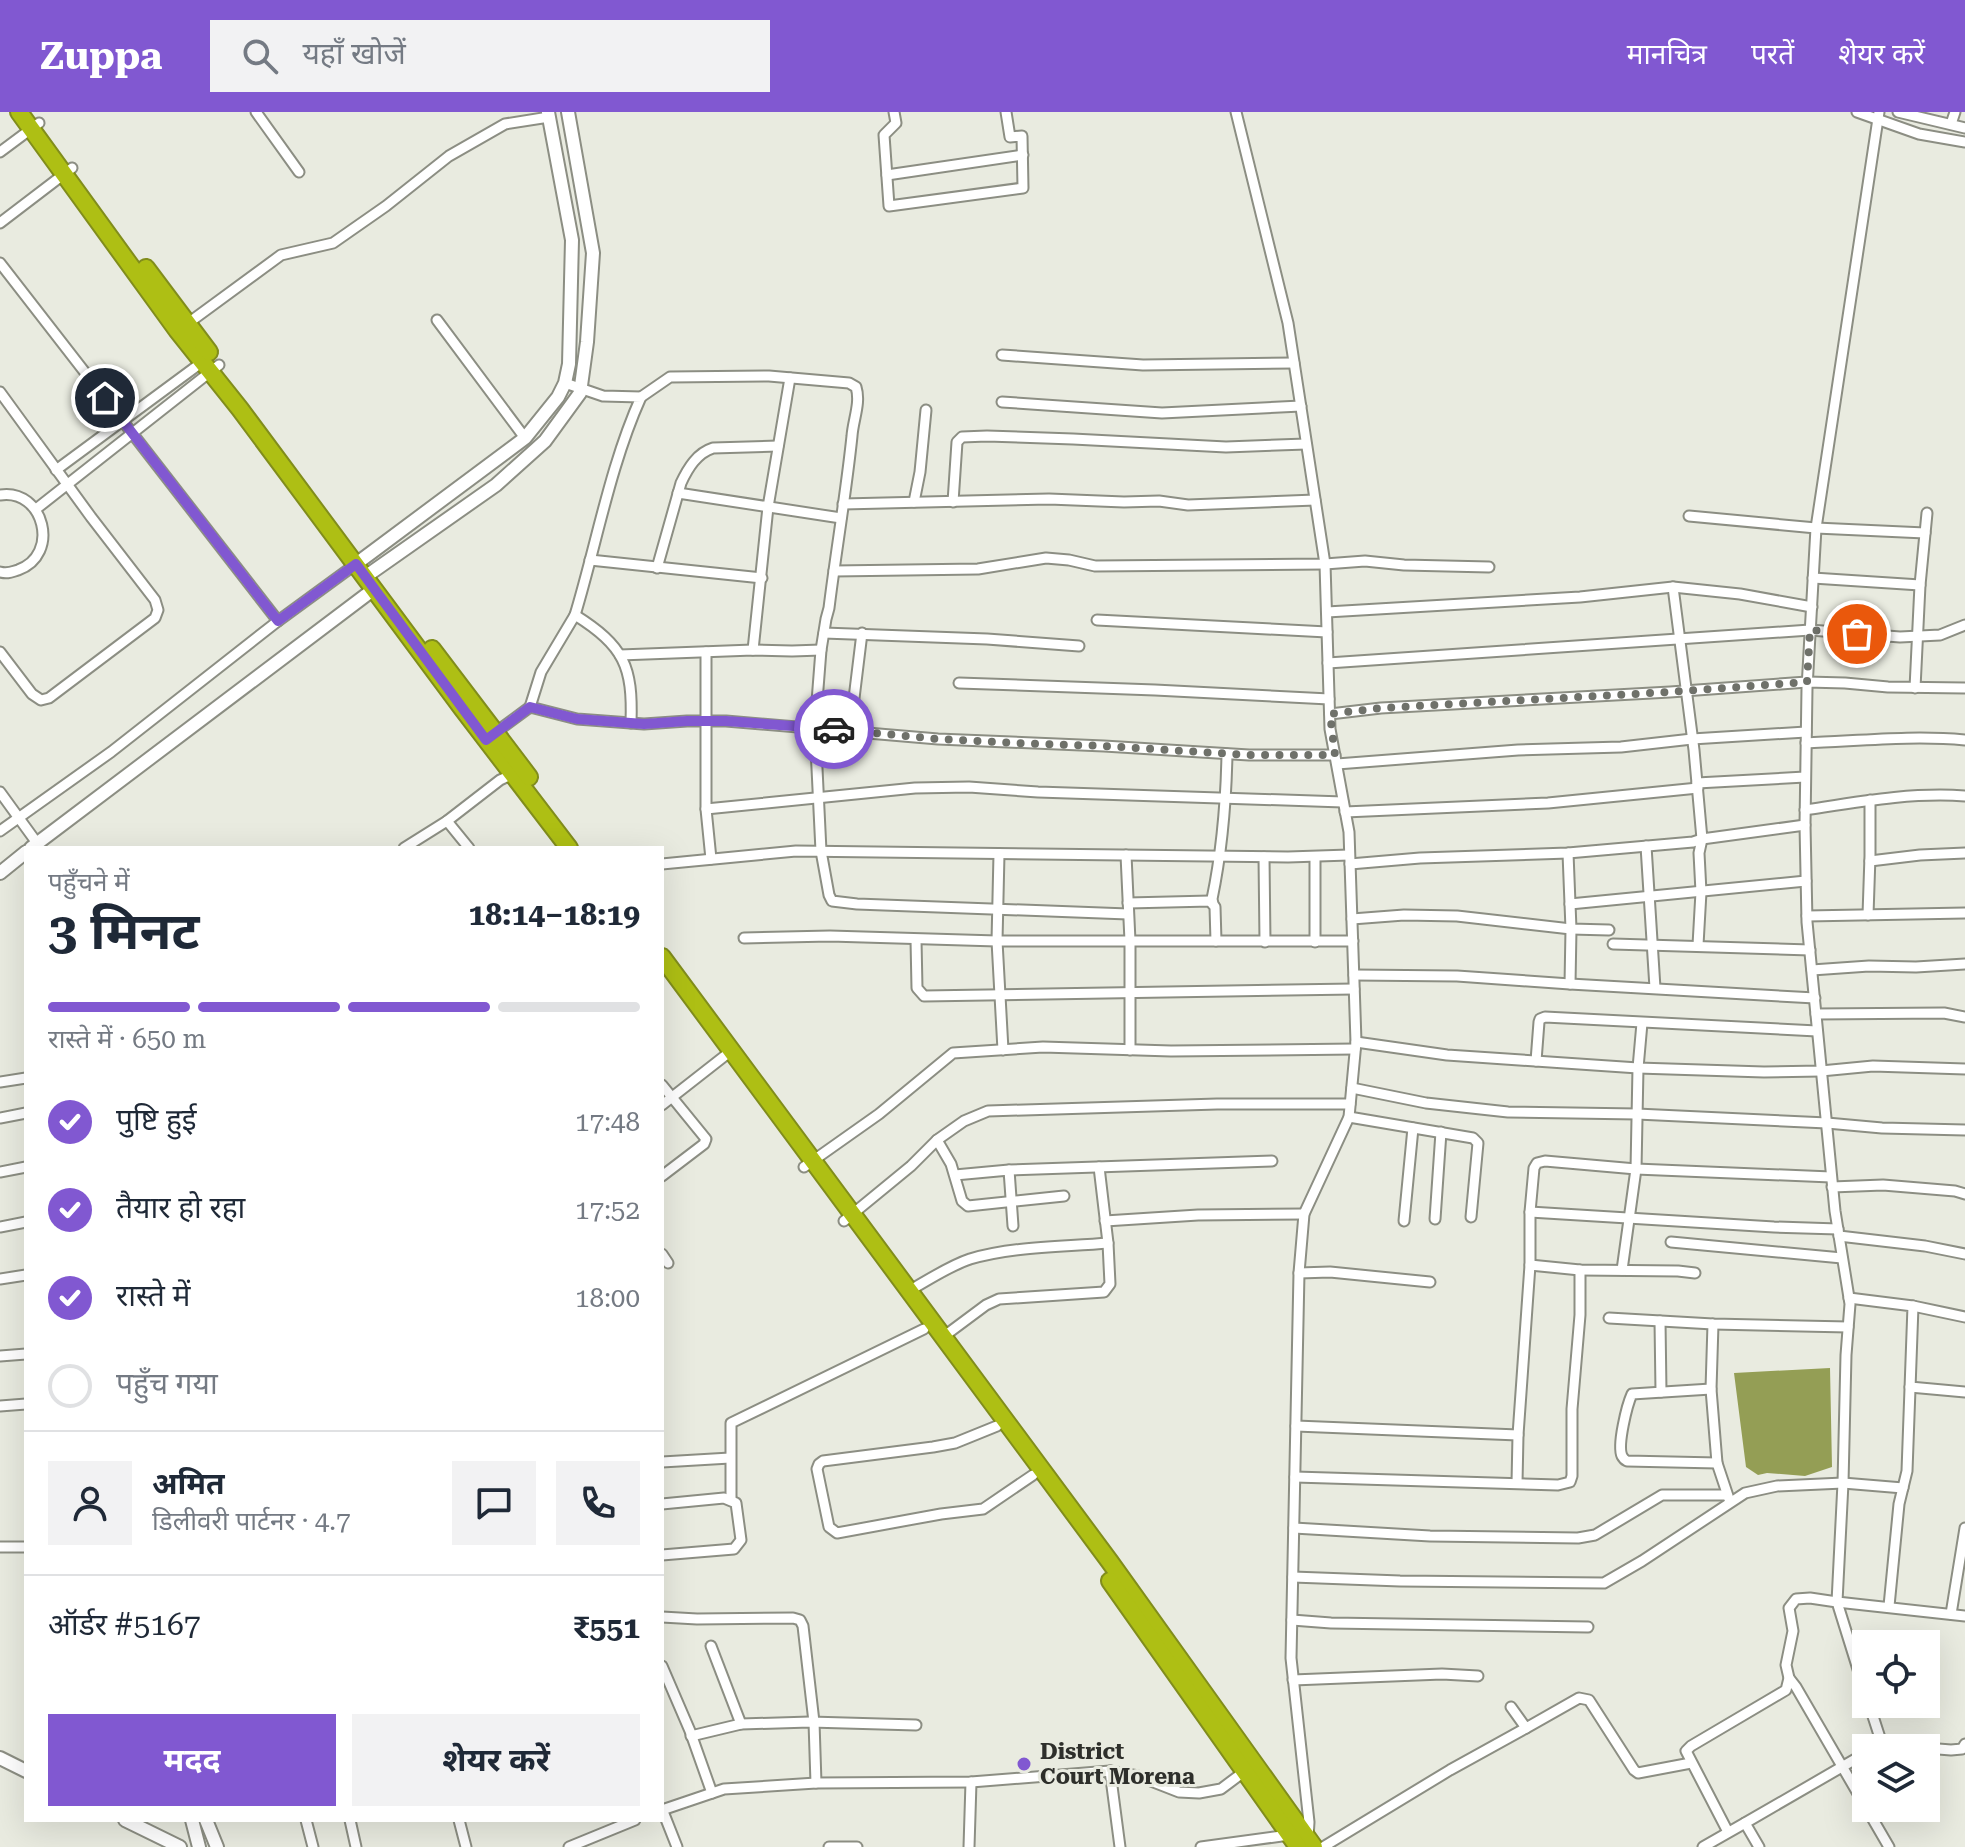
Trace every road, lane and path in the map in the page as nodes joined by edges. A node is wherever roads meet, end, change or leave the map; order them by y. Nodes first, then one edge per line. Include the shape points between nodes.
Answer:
1 (19, 112) edge
2 (256, 112) edge
3 (568, 112) edge
4 (894, 112) edge
5 (1006, 112) edge
6 (1236, 112) edge
7 (1857, 112) edge
8 (1955, 112) edge
9 (1902, 113) edge
10 (548, 114) edge
11 (1878, 115) edge
12 (34, 121) edge
13 (1951, 124) junction
14 (1965, 128) edge
15 (1965, 142) edge
16 (0, 152) edge
17 (1023, 155) junction
18 (68, 171) junction
19 (299, 172) dead end
20 (887, 175) junction
21 (0, 223) edge
22 (0, 263) edge
23 (437, 320) dead end
24 (183, 326) junction
25 (1002, 355) dead end
26 (211, 363) junction
27 (1294, 363) junction
28 (790, 378) junction
29 (565, 383) junction
30 (581, 389) junction
31 (0, 392) edge
32 (641, 397) junction
33 (1002, 402) dead end
34 (1301, 406) junction
35 (926, 410) dead end
36 (123, 421) junction
37 (132, 432) junction
38 (525, 438) junction
39 (1306, 444) junction
40 (778, 446) junction
41 (56, 470) junction
42 (67, 485) junction
43 (678, 493) junction
44 (0, 495) edge
45 (1315, 500) junction
46 (914, 502) junction
47 (953, 502) junction
48 (843, 504) junction
49 (768, 507) junction
50 (36, 509) junction
51 (1927, 513) dead end
52 (1689, 516) dead end
53 (841, 518) junction
54 (1816, 528) junction
55 (1925, 533) junction
56 (590, 560) junction
57 (1325, 564) junction
58 (1489, 567) dead end
59 (657, 568) junction
60 (834, 571) junction
61 (0, 572) edge
62 (367, 572) junction
63 (762, 578) junction
64 (1813, 578) junction
65 (1920, 585) junction
66 (1673, 587) junction
67 (1812, 607) junction
68 (1327, 612) junction
69 (575, 615) junction
70 (1097, 620) dead end
71 (278, 621) junction
72 (1965, 625) edge
73 (1810, 630) junction
74 (1327, 632) junction
75 (824, 633) junction
76 (862, 633) junction
77 (1917, 636) junction
78 (1679, 638) junction
79 (1079, 646) dead end
80 (753, 650) junction
81 (821, 650) junction
82 (0, 652) edge
83 (706, 652) junction
84 (620, 655) junction
85 (1328, 663) junction
86 (1807, 682) junction
87 (959, 683) dead end
88 (1915, 688) junction
89 (1965, 688) edge
90 (1685, 690) junction
91 (1329, 699) junction
92 (530, 707) junction
93 (1330, 714) junction
94 (707, 721) junction
95 (631, 723) junction
96 (815, 727) junction
97 (850, 731) junction
98 (491, 736) junction
99 (1806, 738) junction
100 (1692, 739) junction
101 (1965, 740) edge
102 (1227, 754) junction
103 (1336, 759) junction
104 (513, 774) junction
105 (1805, 777) junction
106 (1698, 786) junction
107 (0, 792) edge
108 (1965, 796) edge
109 (820, 797) junction
110 (1226, 799) junction
111 (1870, 800) junction
112 (1344, 807) junction
113 (706, 809) junction
114 (1805, 810) junction
115 (19, 817) junction
116 (447, 821) junction
117 (1805, 825) junction
118 (0, 831) edge
119 (1702, 839) junction
120 (33, 846) edge
121 (36, 846) edge
122 (407, 846) edge
123 (467, 846) edge
124 (567, 846) edge
125 (580, 846) edge
126 (1646, 846) junction
127 (821, 851) junction
128 (1568, 853) junction
129 (1965, 853) edge
130 (999, 854) junction
131 (24, 855) edge
132 (1126, 855) junction
133 (1221, 856) junction
134 (1264, 857) junction
135 (1315, 857) junction
136 (711, 859) junction
137 (1350, 860) junction
138 (1870, 861) junction
139 (664, 864) edge
140 (0, 873) edge
141 (1806, 881) junction
142 (1701, 892) junction
143 (1650, 898) junction
144 (1213, 904) junction
145 (1570, 904) junction
146 (1128, 908) junction
147 (998, 910) junction
148 (1965, 913) edge
149 (1868, 915) junction
150 (1807, 916) junction
151 (1352, 919) junction
152 (1571, 929) junction
153 (1609, 930) dead end
154 (744, 938) dead end
155 (916, 940) junction
156 (997, 941) junction
157 (1130, 941) junction
158 (1216, 941) junction
159 (1353, 941) junction
160 (1265, 942) junction
161 (1315, 942) junction
162 (1613, 944) dead end
163 (1653, 944) junction
164 (1698, 945) junction
165 (1810, 950) junction
166 (664, 960) edge
167 (1965, 964) edge
168 (1812, 970) junction
169 (1354, 975) junction
170 (664, 976) edge
171 (1570, 984) junction
172 (1655, 988) junction
173 (1354, 989) junction
174 (1130, 992) junction
175 (1000, 994) junction
176 (1815, 998) junction
177 (1816, 1014) junction
178 (1965, 1017) edge
179 (1642, 1023) junction
180 (1817, 1031) junction
181 (1356, 1046) junction
182 (1003, 1050) junction
183 (1130, 1050) junction
184 (727, 1054) junction
185 (1536, 1061) junction
186 (1638, 1068) junction
187 (1965, 1069) edge
188 (1821, 1071) junction
189 (24, 1078) edge
190 (0, 1082) edge
191 (664, 1087) edge
192 (1352, 1088) junction
193 (672, 1097) junction
194 (664, 1103) edge
195 (1350, 1104) junction
196 (24, 1113) edge
197 (1637, 1114) junction
198 (1349, 1117) junction
199 (0, 1118) edge
200 (1827, 1123) junction
201 (1413, 1128) junction
202 (1965, 1130) edge
203 (1441, 1132) junction
204 (937, 1140) junction
205 (1272, 1161) dead end
206 (808, 1164) junction
207 (24, 1167) edge
208 (1099, 1167) junction
209 (1636, 1169) junction
210 (1009, 1170) junction
211 (0, 1172) edge
212 (664, 1174) edge
213 (955, 1175) junction
214 (1832, 1182) junction
215 (1965, 1194) edge
216 (1064, 1196) dead end
217 (1011, 1202) junction
218 (1530, 1212) junction
219 (1304, 1214) junction
220 (1471, 1217) dead end
221 (848, 1218) junction
222 (1630, 1218) junction
223 (1435, 1219) dead end
224 (1105, 1221) junction
225 (1404, 1221) dead end
226 (24, 1222) edge
227 (1013, 1226) dead end
228 (0, 1227) edge
229 (1838, 1232) junction
230 (1671, 1242) dead end
231 (1108, 1243) junction
232 (1965, 1254) edge
233 (1842, 1258) junction
234 (1530, 1265) junction
235 (1580, 1270) junction
236 (1622, 1270) junction
237 (1299, 1273) junction
238 (1695, 1273) dead end
239 (24, 1275) edge
240 (0, 1279) edge
241 (1430, 1282) dead end
242 (909, 1291) junction
243 (1849, 1298) junction
244 (1913, 1306) junction
245 (1965, 1317) edge
246 (1609, 1318) dead end
247 (1660, 1321) junction
248 (1713, 1324) junction
249 (1848, 1327) junction
250 (924, 1329) junction
251 (943, 1337) junction
252 (24, 1354) edge
253 (0, 1356) edge
254 (1910, 1387) junction
255 (1711, 1389) junction
256 (1661, 1392) junction
257 (1965, 1392) edge
258 (24, 1404) edge
259 (0, 1406) edge
260 (997, 1426) junction
261 (1296, 1426) junction
262 (1518, 1435) junction
263 (730, 1458) junction
264 (664, 1462) edge
265 (1717, 1463) junction
266 (1033, 1475) junction
267 (1295, 1477) junction
268 (1517, 1483) junction
269 (1843, 1483) junction
270 (1903, 1488) junction
271 (1728, 1499) junction
272 (731, 1500) junction
273 (664, 1504) edge
274 (1294, 1528) junction
275 (1965, 1528) edge
276 (0, 1547) edge
277 (24, 1547) edge
278 (664, 1555) edge
279 (1293, 1577) junction
280 (1837, 1602) junction
281 (1889, 1606) junction
282 (1951, 1614) junction
283 (1965, 1616) edge
284 (664, 1617) edge
285 (1292, 1620) junction
286 (1588, 1627) dead end
287 (711, 1646) dead end
288 (1852, 1650) edge
289 (664, 1671) edge
290 (1478, 1676) dead end
291 (1789, 1678) junction
292 (1293, 1680) junction
293 (1511, 1707) dead end
294 (814, 1722) junction
295 (741, 1724) junction
296 (916, 1725) dead end
297 (1526, 1728) junction
298 (691, 1736) junction
299 (1965, 1744) edge
300 (1940, 1749) edge
301 (0, 1758) edge
302 (1852, 1761) edge
303 (1691, 1763) junction
304 (1842, 1766) junction
305 (1249, 1768) junction
306 (24, 1770) edge
307 (1110, 1771) junction
308 (971, 1782) junction
309 (816, 1783) junction
310 (712, 1793) junction
311 (664, 1809) edge
312 (664, 1815) edge
313 (129, 1822) edge
314 (193, 1822) edge
315 (207, 1822) edge
316 (307, 1822) edge
317 (350, 1822) edge
318 (460, 1822) edge
319 (1745, 1823) junction
320 (616, 1824) edge
321 (1728, 1832) junction
322 (1306, 1844) edge
323 (180, 1847) edge
324 (199, 1847) edge
325 (217, 1847) edge
326 (313, 1847) edge
327 (356, 1847) edge
328 (466, 1847) edge
329 (569, 1847) edge
330 (677, 1847) edge
331 (829, 1847) edge
332 (857, 1847) edge
333 (969, 1847) edge
334 (1120, 1847) edge
335 (1201, 1847) edge
336 (1703, 1847) edge
337 (1759, 1847) edge
338 (1889, 1847) edge

1 - 12 highway
2 - 19 street
3 - 30 street via 593,253
4 - 20 street via 896,123 884,135
5 - 17 street via 1010,137 1022,136
6 - 27 street
7 - 11 street
8 - 13 street
9 - 13 street
10 - 24 street via 505,124 449,156 333,243 281,255
10 - 29 street via 572,240
11 - 15 street via 1919,134
11 - 54 street
12 - 16 street
12 - 18 highway
13 - 14 street
17 - 20 street
17 - 20 street via 1023,188 889,206
18 - 21 street
18 - 24 highway
22 - 36 street
23 - 38 street
24 - 26 highway
25 - 27 street via 1143,365
26 - 36 street
26 - 37 street
26 - 62 highway
27 - 34 street
28 - 32 street via 670,377
28 - 40 street
28 - 48 street via 856,387
29 - 30 street
29 - 38 street
30 - 32 street via 603,396
30 - 62 street via 545,441 496,485
31 - 41 street
32 - 56 street via 611,477
33 - 34 street via 1162,413
34 - 39 street
35 - 46 street
36 - 37 street
36 - 41 street
37 - 42 street
37 - 71 street
38 - 62 street
39 - 45 street
39 - 47 street via 1226,447 962,437 957,442
40 - 43 street via 704,451 686,472
40 - 49 street
41 - 42 street
42 - 50 street
42 - 82 street via 155,600 155,618 41,700
43 - 49 street
43 - 59 street
44 - 50 street via 23,498
45 - 47 street via 1188,505 1049,499
45 - 57 street
46 - 47 street
46 - 48 street
48 - 53 street
49 - 53 street
49 - 63 street
50 - 61 street via 44,529 41,550 27,567
51 - 55 street
52 - 54 street
53 - 60 street
54 - 55 street
54 - 64 street
55 - 65 street
56 - 59 street
56 - 69 street
57 - 58 street
57 - 60 street via 1095,566 1046,558 978,569
57 - 68 street
59 - 63 street
60 - 75 street
62 - 71 street
62 - 98 highway
62 - 121 street
63 - 80 street
64 - 65 street
64 - 67 street
65 - 77 street
66 - 67 street
66 - 68 street
66 - 78 street
67 - 73 street
68 - 74 street
69 - 84 street via 598,629
69 - 92 street via 541,672
70 - 74 street
71 - 115 street
72 - 77 street via 1940,635
73 - 77 street
73 - 78 street
73 - 86 street
74 - 85 street
75 - 76 street
75 - 81 street
76 - 79 street
76 - 97 street
77 - 88 street
78 - 85 street
78 - 90 street
80 - 81 street
80 - 83 street
81 - 96 street
83 - 84 street
83 - 94 street
84 - 95 street via 628,674
85 - 91 street
86 - 88 street
86 - 90 street
86 - 99 street
87 - 91 street
88 - 89 street
90 - 93 street
90 - 100 street
91 - 93 street
92 - 95 street via 577,719
92 - 98 street
93 - 103 street
94 - 95 street
94 - 96 street
94 - 113 street
96 - 97 street
96 - 109 street
97 - 102 street
98 - 104 highway
98 - 125 highway
99 - 100 street
99 - 101 street
99 - 105 street
100 - 103 street via 1621,747
100 - 106 street
102 - 103 street
102 - 110 street
103 - 112 street
104 - 116 street
104 - 124 highway
105 - 106 street
105 - 114 street
106 - 112 street via 1548,803
106 - 119 street
107 - 115 street
108 - 111 street
109 - 110 street via 969,787
109 - 113 street
109 - 127 street
110 - 112 street
110 - 133 street
111 - 114 street
111 - 138 street
112 - 137 street
113 - 136 street
114 - 117 street
115 - 118 street
115 - 120 street
116 - 122 street
116 - 123 street
117 - 119 street
117 - 141 street
119 - 126 street
119 - 142 street
126 - 128 street
126 - 143 street
127 - 130 street
127 - 136 street
127 - 147 street via 832,901
128 - 137 street
128 - 145 street
129 - 138 street
130 - 132 street
130 - 147 street
131 - 140 street
132 - 133 street
132 - 146 street
133 - 134 street
133 - 144 street
134 - 135 street
134 - 160 street
135 - 137 street
135 - 161 street
136 - 139 street
137 - 151 street
138 - 149 street
141 - 142 street
141 - 150 street
142 - 143 street
142 - 164 street
143 - 145 street
143 - 163 street
144 - 146 street
144 - 158 street
145 - 152 street
146 - 147 street
146 - 157 street
147 - 156 street
148 - 149 street
149 - 150 street
150 - 165 street
151 - 152 street via 1457,916
151 - 159 street
152 - 153 street
152 - 171 street
154 - 155 street
155 - 156 street
155 - 175 street via 917,988 924,996
156 - 157 street
156 - 175 street
157 - 158 street
157 - 174 street
158 - 160 street
159 - 161 street
159 - 169 street
160 - 161 street
162 - 163 street
163 - 164 street
163 - 172 street
164 - 165 street
165 - 168 street
166 - 184 highway
167 - 168 street
168 - 176 street
169 - 171 street
169 - 173 street
170 - 184 highway
171 - 172 street
172 - 176 street
173 - 174 street
173 - 181 street
174 - 175 street
174 - 183 street
175 - 182 street
176 - 177 street
177 - 178 street
177 - 180 street
179 - 180 street
179 - 185 street via 1545,1017 1539,1022
179 - 186 street
180 - 188 street
181 - 183 street
181 - 185 street
181 - 192 street
182 - 183 street
182 - 206 street via 953,1053
184 - 193 street
184 - 206 highway
185 - 186 street
186 - 188 street
186 - 197 street
187 - 188 street via 1873,1066
188 - 200 street
189 - 190 street
191 - 193 street
192 - 195 street
192 - 197 street via 1508,1112
193 - 194 street
193 - 212 street via 706,1139
195 - 198 street
195 - 204 street via 988,1111
196 - 199 street
197 - 200 street
197 - 209 street
198 - 201 street
198 - 219 street
200 - 202 street
200 - 214 street
201 - 203 street
201 - 225 street
203 - 220 street via 1478,1143
203 - 223 street
204 - 213 street
204 - 221 street
205 - 208 street
206 - 221 highway
207 - 211 street
208 - 210 street
208 - 224 street
209 - 214 street
209 - 218 street via 1537,1163
209 - 222 street
210 - 213 street
210 - 217 street
213 - 217 street via 968,1206
214 - 215 street
214 - 229 street
216 - 217 street
217 - 227 street
218 - 222 street
218 - 234 street
219 - 224 street
219 - 237 street
221 - 242 highway
221 - 250 highway
222 - 229 street
222 - 236 street
224 - 231 street
226 - 228 street
229 - 232 street
229 - 233 street
230 - 233 street
231 - 242 street via 968,1260
231 - 251 street via 1110,1284 1104,1292 999,1299
233 - 243 street
234 - 235 street
234 - 262 street
235 - 236 street
235 - 268 street via 1572,1476 1565,1484
236 - 238 street
237 - 241 street
237 - 261 street
239 - 240 street
242 - 251 highway
243 - 244 street
243 - 249 street
244 - 245 street
244 - 254 street
246 - 247 street
247 - 248 street
247 - 256 street
248 - 249 street
248 - 255 street
249 - 269 street
250 - 260 highway
250 - 263 street via 731,1423
251 - 305 highway via 1137,1600
252 - 253 street
254 - 257 street
254 - 270 street
255 - 256 street
255 - 265 street
256 - 265 street via 1632,1394 1622,1457
258 - 259 street
260 - 266 highway
260 - 266 street via 955,1443 823,1461 817,1469 829,1527 837,1533 983,1509
261 - 262 street
261 - 267 street
262 - 268 street
263 - 264 street
263 - 272 street
265 - 271 street
266 - 305 highway
267 - 268 street
267 - 274 street
269 - 270 street
269 - 271 street via 1777,1486
269 - 280 street
270 - 281 street
271 - 274 street via 1662,1495 1595,1535 1578,1538
271 - 279 street via 1604,1583
272 - 273 street
272 - 278 street via 736,1503 741,1540 734,1549
274 - 279 street
275 - 282 street
276 - 277 street
279 - 285 street
280 - 281 street
280 - 288 street
280 - 291 street via 1796,1599 1789,1608
281 - 282 street
282 - 283 street
284 - 294 street via 800,1620
285 - 286 street
285 - 292 street
287 - 295 street
289 - 298 street
290 - 292 street
291 - 303 street via 1786,1690 1691,1746 1686,1751
291 - 304 street
292 - 322 street via 1309,1822
293 - 297 street
294 - 295 street
294 - 296 street
294 - 309 street
295 - 298 street
297 - 303 street via 1584,1698 1638,1773
297 - 322 street
298 - 310 street
299 - 300 street via 1962,1749
301 - 306 street
302 - 304 street
303 - 321 street
304 - 319 street
304 - 338 street
305 - 307 street via 1221,1789 1199,1793
305 - 322 highway
307 - 308 street
307 - 334 street
308 - 309 street
308 - 333 street
309 - 310 street
310 - 311 street
312 - 330 street
313 - 323 street
314 - 324 street
315 - 325 street
316 - 326 street
317 - 327 street
318 - 328 street
319 - 321 street
319 - 337 street
320 - 329 street
321 - 336 street
322 - 335 street
331 - 332 street

